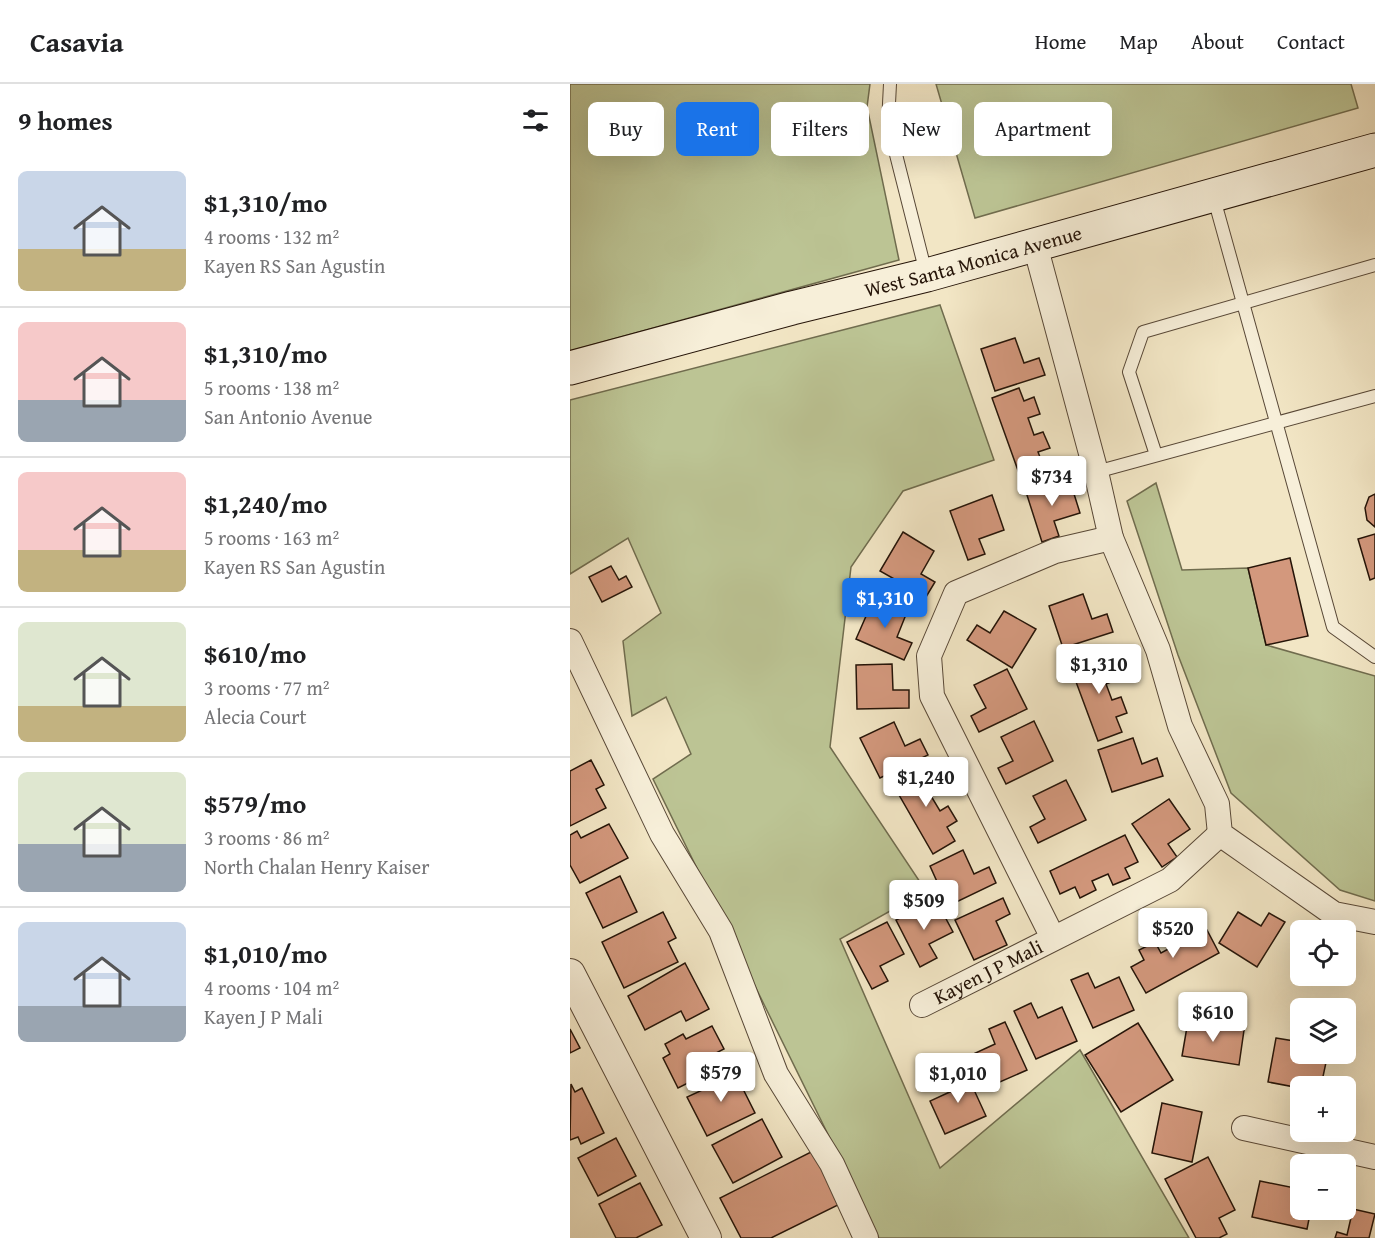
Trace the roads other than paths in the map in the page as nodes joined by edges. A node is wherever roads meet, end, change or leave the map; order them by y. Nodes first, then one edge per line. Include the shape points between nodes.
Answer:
1 (890, 84) edge
2 (1375, 150) edge
3 (1213, 195) junction
4 (1035, 245) junction
5 (1375, 265) edge
6 (927, 274) junction
7 (1243, 303) junction
8 (570, 368) edge
9 (1375, 396) edge
10 (1276, 422) junction
11 (1156, 455) junction
12 (1096, 472) junction
13 (1111, 538) junction
14 (570, 641) edge
15 (1375, 657) edge
16 (1220, 834) junction
17 (1375, 922) edge
18 (1053, 938) junction
19 (570, 974) edge
20 (922, 1005) dead end
21 (1244, 1128) dead end
22 (1375, 1157) edge
23 (706, 1238) edge
24 (866, 1238) edge

1 - 6 lane via 888,123
2 - 3 main road, West Santa Monica Avenue
3 - 4 main road, West Santa Monica Avenue
3 - 7 lane
4 - 6 main road, West Santa Monica Avenue
4 - 12 street
5 - 7 lane
6 - 8 main road, West Santa Monica Avenue
7 - 10 lane
7 - 11 lane via 1143,332 1129,372
9 - 10 lane
10 - 11 lane
10 - 15 lane via 1333,627
11 - 12 lane
12 - 13 street
13 - 16 street via 1158,650 1180,726 1218,804
13 - 18 street via 1055,551 956,593 929,656 932,696
14 - 24 street via 662,834 721,931 776,1074 832,1164
16 - 17 street via 1334,914
16 - 18 street, Kayen J P Mali via 1170,880
18 - 20 street, Kayen J P Mali
19 - 23 street
21 - 22 street

